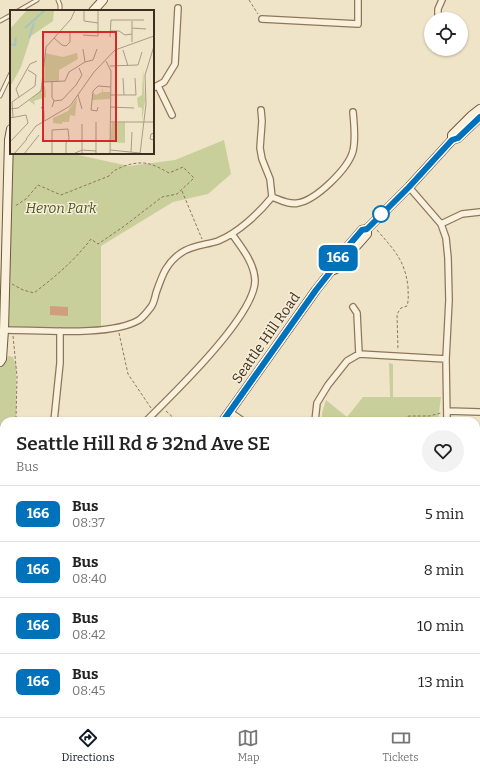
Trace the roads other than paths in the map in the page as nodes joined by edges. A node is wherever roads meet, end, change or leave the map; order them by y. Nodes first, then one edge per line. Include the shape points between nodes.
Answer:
1 (37, 0) edge
2 (58, 0) edge
3 (103, 0) edge
4 (358, 0) edge
5 (442, 0) edge
6 (178, 8) dead end
7 (20, 10) edge
8 (60, 10) edge
9 (94, 10) edge
10 (438, 12) edge
11 (10, 16) edge
12 (262, 19) road end
13 (0, 21) edge
14 (10, 75) edge
15 (156, 87) edge
16 (0, 96) edge
17 (480, 109) edge
18 (261, 110) dead end
19 (353, 112) dead end
20 (172, 115) dead end
21 (480, 117) edge
22 (10, 134) edge
23 (452, 140) junction
24 (409, 187) junction
25 (272, 197) junction
26 (480, 212) edge
27 (441, 224) junction
28 (232, 234) junction
29 (353, 307) dead end
30 (4, 330) junction
31 (60, 331) junction
32 (359, 354) junction
33 (446, 360) junction
34 (0, 362) edge
35 (448, 411) junction
36 (230, 412) junction
37 (480, 412) edge
38 (54, 417) edge
39 (150, 417) edge
40 (226, 417) edge
41 (237, 417) edge
42 (315, 417) edge
43 (447, 417) edge

1 - 7 lane
2 - 8 lane
3 - 9 main road
4 - 12 street via 358,24
5 - 10 street
6 - 15 street via 175,64 164,82
11 - 13 lane
14 - 16 lane
15 - 20 street
17 - 23 main road, Seattle Hill Road via 452,135
18 - 25 street via 260,148 270,179
19 - 25 street via 355,139 352,153 348,162 329,184 318,194 298,203 289,204
21 - 23 main road, Seattle Hill Road via 458,138
22 - 30 main road
23 - 24 main road, Seattle Hill Road
24 - 27 street
24 - 36 main road, Seattle Hill Road via 367,229 362,230 331,266 331,271
25 - 28 street via 258,214
26 - 27 street via 462,214
27 - 33 street via 446,245 449,293
28 - 31 street via 195,246 170,262 162,273 152,306 140,320 101,330
28 - 39 street via 253,268 255,281 252,295 215,349
29 - 32 street via 357,313
30 - 31 street
30 - 34 main road
31 - 38 street via 60,363
32 - 33 street
32 - 42 street via 347,360 328,385 317,403
33 - 35 street
35 - 37 street
35 - 43 street
36 - 40 main road, Seattle Hill Road
36 - 41 street

